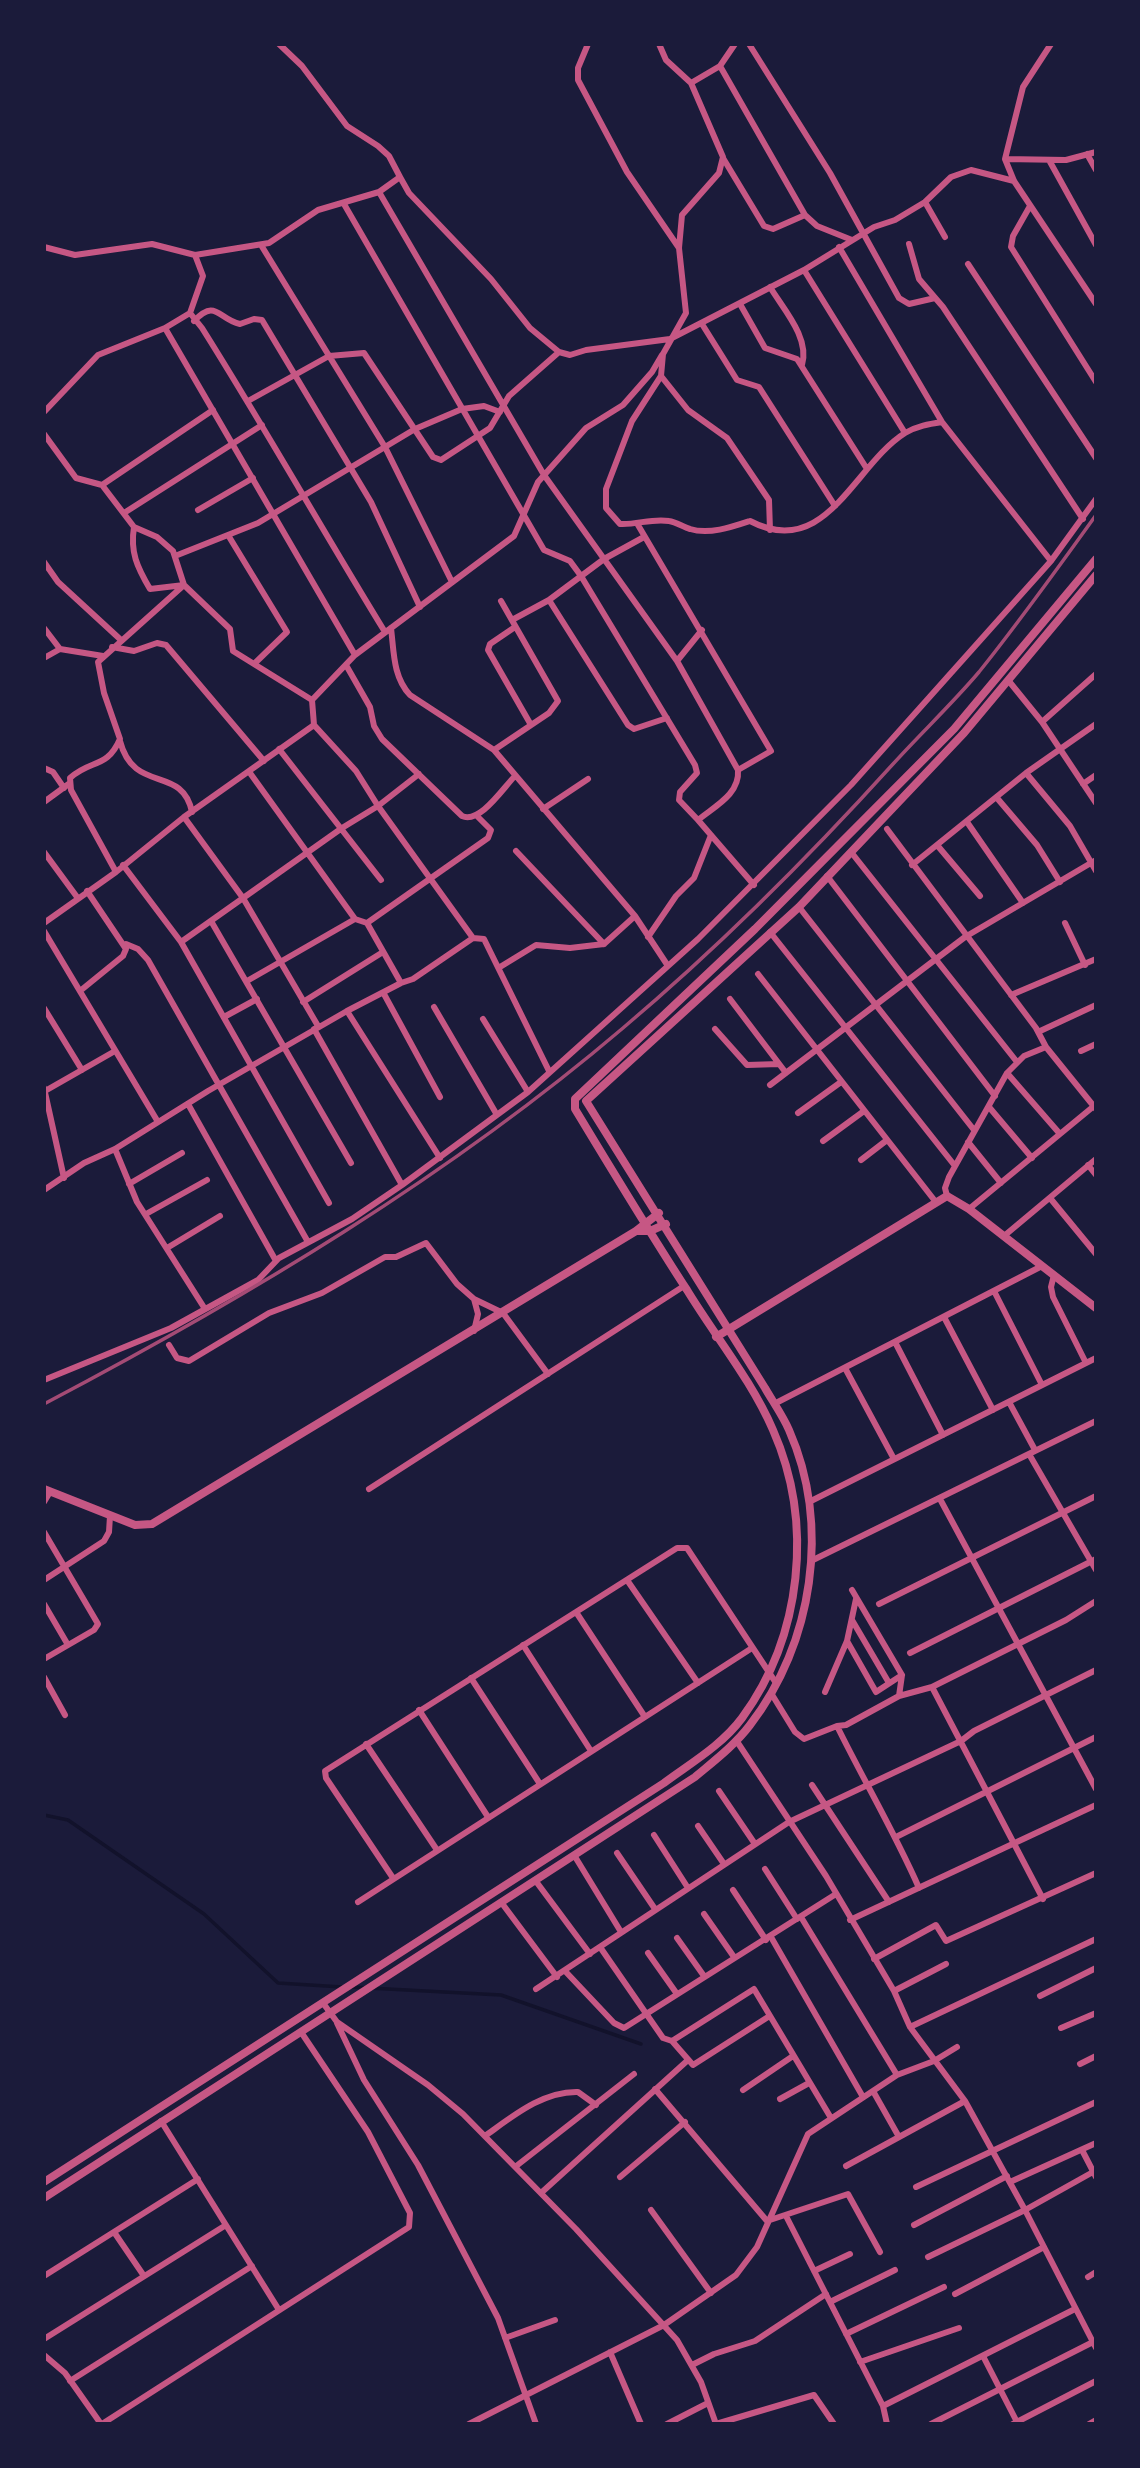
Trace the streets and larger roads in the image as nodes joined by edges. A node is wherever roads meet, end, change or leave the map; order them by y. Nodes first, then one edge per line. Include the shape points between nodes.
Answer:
1 (279, 44) edge
2 (588, 44) edge
3 (659, 44) edge
4 (735, 44) edge
5 (748, 44) edge
6 (1051, 44) edge
7 (720, 66) junction
8 (691, 83) junction
9 (1096, 152) edge
10 (1087, 154) junction
11 (723, 157) junction
12 (1005, 159) junction
13 (1049, 160) junction
14 (1096, 170) edge
15 (400, 177) junction
16 (1014, 181) junction
17 (379, 192) junction
18 (925, 202) junction
19 (344, 204) junction
20 (1030, 206) junction
21 (805, 215) junction
22 (861, 234) junction
23 (945, 237) dead end
24 (852, 240) junction
25 (909, 244) dead end
26 (261, 245) junction
27 (1096, 245) edge
28 (44, 247) edge
29 (839, 247) junction
30 (679, 248) junction
31 (195, 256) junction
32 (968, 264) dead end
33 (804, 270) junction
34 (770, 287) junction
35 (935, 298) junction
36 (740, 304) junction
37 (1096, 304) edge
38 (190, 313) junction
39 (194, 321) junction
40 (702, 324) junction
41 (165, 328) junction
42 (670, 339) junction
43 (559, 352) junction
44 (663, 354) junction
45 (329, 356) junction
46 (802, 365) junction
47 (294, 375) junction
48 (661, 376) junction
49 (1096, 382) edge
50 (248, 401) junction
51 (501, 408) junction
52 (213, 410) junction
53 (463, 410) junction
54 (44, 412) edge
55 (942, 422) junction
56 (262, 425) junction
57 (415, 429) junction
58 (905, 433) junction
59 (44, 434) edge
60 (478, 437) junction
61 (233, 442) junction
62 (385, 447) junction
63 (1096, 458) edge
64 (349, 468) junction
65 (867, 469) junction
66 (544, 475) junction
67 (253, 478) junction
68 (102, 485) junction
69 (301, 496) junction
70 (1096, 499) edge
71 (835, 506) junction
72 (198, 510) dead end
73 (124, 513) junction
74 (274, 513) junction
75 (524, 516) junction
76 (1083, 519) junction
77 (638, 525) junction
78 (134, 527) junction
79 (771, 530) junction
80 (228, 535) junction
81 (644, 537) junction
82 (176, 556) junction
83 (604, 559) junction
84 (1096, 559) edge
85 (1051, 561) junction
86 (44, 562) edge
87 (1096, 575) edge
88 (582, 576) junction
89 (452, 582) junction
90 (184, 585) junction
91 (549, 600) junction
92 (500, 601) dead end
93 (421, 607) junction
94 (513, 624) junction
95 (44, 628) edge
96 (388, 630) junction
97 (702, 630) junction
98 (121, 640) junction
99 (112, 647) junction
100 (60, 649) junction
101 (355, 655) junction
102 (103, 656) junction
103 (44, 659) edge
104 (677, 661) junction
105 (254, 664) junction
106 (346, 665) junction
107 (1096, 674) edge
108 (1008, 680) junction
109 (312, 700) junction
110 (667, 718) junction
111 (1042, 722) junction
112 (1096, 723) edge
113 (314, 725) junction
114 (531, 725) junction
115 (120, 739) junction
116 (279, 749) junction
117 (494, 750) junction
118 (1060, 750) junction
119 (264, 761) junction
120 (44, 768) edge
121 (738, 769) junction
122 (250, 773) junction
123 (1026, 773) junction
124 (419, 774) junction
125 (1096, 775) edge
126 (515, 776) junction
127 (587, 779) dead end
128 (1083, 784) junction
129 (67, 786) junction
130 (997, 798) junction
131 (44, 802) edge
132 (1096, 803) edge
133 (378, 806) junction
134 (543, 809) junction
135 (192, 812) junction
136 (477, 816) junction
137 (184, 817) junction
138 (698, 820) junction
139 (967, 822) junction
140 (342, 828) junction
141 (887, 830) dead end
142 (711, 835) junction
143 (937, 845) junction
144 (516, 851) dead end
145 (44, 852) edge
146 (851, 852) junction
147 (309, 853) junction
148 (1094, 862) edge
149 (912, 864) junction
150 (123, 865) junction
151 (1096, 871) edge
152 (116, 872) junction
153 (827, 876) junction
154 (432, 879) junction
155 (381, 880) dead end
156 (1060, 881) junction
157 (754, 885) junction
158 (87, 891) junction
159 (980, 896) dead end
160 (77, 897) junction
161 (243, 898) junction
162 (1023, 903) junction
163 (799, 907) junction
164 (635, 916) junction
165 (355, 919) junction
166 (211, 921) junction
167 (44, 923) edge
168 (367, 923) junction
169 (1065, 923) dead end
170 (44, 930) edge
171 (770, 932) junction
172 (648, 937) junction
173 (965, 937) junction
174 (472, 938) junction
175 (181, 942) junction
176 (126, 944) junction
177 (604, 944) junction
178 (383, 952) junction
179 (937, 959) junction
180 (1096, 959) edge
181 (281, 963) junction
182 (1084, 965) junction
183 (668, 966) junction
184 (500, 967) junction
185 (758, 974) dead end
186 (247, 981) junction
187 (907, 982) junction
188 (401, 983) junction
189 (80, 991) junction
190 (384, 993) junction
191 (1010, 995) junction
192 (257, 999) junction
193 (730, 999) dead end
194 (303, 1002) junction
195 (877, 1004) junction
196 (1096, 1005) edge
197 (434, 1007) dead end
198 (44, 1008) edge
199 (347, 1011) junction
200 (224, 1017) junction
201 (483, 1019) dead end
202 (316, 1027) junction
203 (846, 1027) junction
204 (715, 1030) dead end
205 (1038, 1032) junction
206 (1096, 1044) edge
207 (285, 1046) junction
208 (1046, 1047) junction
209 (816, 1050) junction
210 (115, 1051) junction
211 (1081, 1051) dead end
212 (1017, 1062) junction
213 (779, 1065) junction
214 (251, 1066) junction
215 (82, 1070) junction
216 (549, 1071) junction
217 (786, 1073) junction
218 (1007, 1073) junction
219 (841, 1082) junction
220 (221, 1084) junction
221 (770, 1085) dead end
222 (45, 1090) edge
223 (528, 1092) junction
224 (1096, 1095) edge
225 (995, 1096) junction
226 (440, 1097) dead end
227 (575, 1099) junction
228 (188, 1104) junction
229 (1093, 1105) edge
230 (587, 1106) junction
231 (989, 1107) junction
232 (864, 1111) junction
233 (798, 1113) dead end
234 (497, 1115) junction
235 (158, 1122) junction
236 (974, 1130) junction
237 (1060, 1134) junction
238 (887, 1140) junction
239 (823, 1141) dead end
240 (968, 1142) junction
241 (115, 1150) junction
242 (182, 1153) dead end
243 (440, 1158) junction
244 (1032, 1158) junction
245 (1096, 1159) edge
246 (861, 1160) dead end
247 (351, 1163) dead end
248 (1088, 1165) junction
249 (955, 1166) junction
250 (1096, 1175) edge
251 (64, 1178) junction
252 (207, 1180) dead end
253 (1002, 1183) junction
254 (129, 1184) junction
255 (402, 1185) junction
256 (44, 1190) edge
257 (947, 1196) junction
258 (1050, 1198) junction
259 (935, 1201) junction
260 (329, 1203) dead end
261 (969, 1209) junction
262 (659, 1213) junction
263 (146, 1214) junction
264 (220, 1216) dead end
265 (644, 1222) junction
266 (666, 1224) junction
267 (636, 1231) junction
268 (650, 1231) junction
269 (1004, 1236) junction
270 (308, 1242) junction
271 (167, 1248) junction
272 (1096, 1254) edge
273 (276, 1261) junction
274 (1042, 1266) junction
275 (1054, 1275) junction
276 (684, 1286) junction
277 (994, 1291) junction
278 (474, 1299) junction
279 (205, 1308) junction
280 (1096, 1308) edge
281 (503, 1312) junction
282 (944, 1317) junction
283 (728, 1329) junction
284 (474, 1331) junction
285 (716, 1336) junction
286 (895, 1342) junction
287 (169, 1345) dead end
288 (1096, 1358) edge
289 (1086, 1363) junction
290 (845, 1368) junction
291 (548, 1374) junction
292 (44, 1380) edge
293 (1042, 1385) junction
294 (1009, 1402) junction
295 (774, 1404) junction
296 (993, 1410) junction
297 (1096, 1420) edge
298 (943, 1435) junction
299 (1032, 1452) junction
300 (894, 1459) junction
301 (804, 1476) junction
302 (790, 1480) junction
303 (369, 1489) dead end
304 (47, 1490) edge
305 (1096, 1496) edge
306 (940, 1499) junction
307 (44, 1502) edge
308 (809, 1502) junction
309 (1062, 1512) junction
310 (110, 1516) junction
311 (44, 1532) edge
312 (970, 1558) junction
313 (813, 1560) junction
314 (1094, 1561) edge
315 (65, 1566) junction
316 (1096, 1570) edge
317 (44, 1580) edge
318 (627, 1580) junction
319 (852, 1590) dead end
320 (857, 1597) junction
321 (1096, 1601) edge
322 (44, 1604) edge
323 (879, 1604) dead end
324 (999, 1605) junction
325 (576, 1612) junction
326 (852, 1620) junction
327 (847, 1642) junction
328 (1019, 1642) junction
329 (68, 1645) junction
330 (523, 1645) junction
331 (752, 1648) junction
332 (910, 1653) dead end
333 (44, 1659) edge
334 (1096, 1670) edge
335 (768, 1672) junction
336 (902, 1675) junction
337 (44, 1677) edge
338 (471, 1678) junction
339 (698, 1683) junction
340 (776, 1683) junction
341 (889, 1683) junction
342 (932, 1687) junction
343 (825, 1692) dead end
344 (771, 1693) junction
345 (1046, 1695) junction
346 (900, 1696) junction
347 (419, 1710) junction
348 (65, 1715) dead end
349 (645, 1717) junction
350 (837, 1726) junction
351 (1096, 1737) edge
352 (736, 1741) junction
353 (961, 1741) junction
354 (366, 1744) junction
355 (1075, 1749) junction
356 (592, 1751) junction
357 (540, 1784) junction
358 (813, 1785) dead end
359 (865, 1785) junction
360 (1096, 1789) edge
361 (719, 1791) dead end
362 (990, 1793) junction
363 (824, 1803) junction
364 (1096, 1805) edge
365 (488, 1817) junction
366 (789, 1822) junction
367 (698, 1826) dead end
368 (654, 1835) dead end
369 (897, 1837) junction
370 (755, 1844) junction
371 (1013, 1846) junction
372 (437, 1850) junction
373 (617, 1853) dead end
374 (574, 1855) junction
375 (724, 1864) junction
376 (765, 1869) dead end
377 (1096, 1873) edge
378 (393, 1878) junction
379 (535, 1880) junction
380 (688, 1888) junction
381 (919, 1888) junction
382 (733, 1890) dead end
383 (836, 1894) junction
384 (1043, 1899) junction
385 (358, 1902) dead end
386 (501, 1902) junction
387 (889, 1902) junction
388 (655, 1909) junction
389 (704, 1914) dead end
390 (799, 1918) junction
391 (850, 1920) junction
392 (621, 1932) junction
393 (677, 1938) dead end
394 (1096, 1938) edge
395 (768, 1939) junction
396 (600, 1947) junction
397 (648, 1953) dead end
398 (590, 1954) junction
399 (734, 1956) junction
400 (874, 1959) junction
401 (947, 1964) dead end
402 (1096, 1968) edge
403 (372, 1971) junction
404 (565, 1971) junction
405 (557, 1976) junction
406 (704, 1976) junction
407 (376, 1983) junction
408 (536, 1989) dead end
409 (894, 1991) junction
410 (677, 1994) junction
411 (1040, 1996) dead end
412 (326, 2001) junction
413 (332, 2012) junction
414 (1096, 2012) edge
415 (647, 2014) junction
416 (768, 2017) junction
417 (337, 2022) junction
418 (910, 2026) junction
419 (1061, 2028) dead end
420 (301, 2032) junction
421 (672, 2041) junction
422 (957, 2047) dead end
423 (793, 2056) junction
424 (1096, 2056) edge
425 (688, 2060) junction
426 (934, 2062) junction
427 (1080, 2064) dead end
428 (634, 2074) dead end
429 (897, 2075) junction
430 (809, 2083) junction
431 (654, 2089) junction
432 (743, 2090) dead end
433 (873, 2091) junction
434 (863, 2097) junction
435 (780, 2099) dead end
436 (965, 2101) junction
437 (1096, 2102) edge
438 (596, 2105) junction
439 (831, 2118) junction
440 (161, 2121) junction
441 (685, 2122) junction
442 (485, 2136) junction
443 (899, 2137) junction
444 (1096, 2143) edge
445 (993, 2150) junction
446 (1082, 2150) junction
447 (846, 2166) dead end
448 (515, 2167) junction
449 (1095, 2175) edge
450 (620, 2177) dead end
451 (198, 2179) junction
452 (1008, 2179) junction
453 (44, 2182) edge
454 (916, 2187) dead end
455 (541, 2193) junction
456 (44, 2198) edge
457 (651, 2210) dead end
458 (1025, 2210) junction
459 (786, 2216) junction
460 (767, 2221) junction
461 (226, 2225) junction
462 (914, 2225) dead end
463 (114, 2231) junction
464 (1044, 2247) junction
465 (880, 2252) dead end
466 (850, 2254) dead end
467 (928, 2257) dead end
468 (252, 2266) junction
469 (895, 2270) dead end
470 (814, 2271) junction
471 (1096, 2272) edge
472 (44, 2276) edge
473 (144, 2276) junction
474 (1088, 2277) dead end
475 (944, 2287) dead end
476 (711, 2293) junction
477 (826, 2294) junction
478 (956, 2294) dead end
479 (830, 2302) junction
480 (1075, 2308) junction
481 (279, 2309) junction
482 (555, 2320) dead end
483 (664, 2325) junction
484 (959, 2328) dead end
485 (846, 2334) junction
486 (44, 2339) edge
487 (505, 2339) junction
488 (1095, 2345) edge
489 (610, 2352) junction
490 (44, 2355) edge
491 (983, 2356) junction
492 (860, 2362) junction
493 (692, 2365) junction
494 (70, 2381) junction
495 (1096, 2381) edge
496 (1000, 2389) junction
497 (525, 2394) junction
498 (708, 2403) junction
499 (883, 2406) junction
500 (1096, 2420) edge
501 (101, 2424) edge
502 (469, 2424) edge
503 (536, 2424) edge
504 (641, 2424) edge
505 (667, 2424) edge
506 (716, 2424) edge
507 (834, 2424) edge
508 (887, 2424) edge
509 (931, 2424) edge
510 (1016, 2424) edge
511 (1089, 2424) edge

1 - 15 street via 302,66 347,126 388,156
2 - 30 street via 578,68 579,80 627,172
3 - 8 street via 666,60
4 - 7 street
5 - 22 street via 830,173
6 - 12 street via 1023,87
7 - 8 street
7 - 21 street
8 - 11 street
9 - 10 street
10 - 13 street
10 - 14 street
11 - 21 street via 764,226 773,229
11 - 30 street via 719,173 681,215
12 - 13 street
12 - 16 street
13 - 27 street
15 - 17 street
15 - 43 street via 439,228 491,279 530,328
16 - 18 street via 971,170 951,177
16 - 20 street
17 - 19 street
17 - 51 street
18 - 22 street
18 - 23 street
19 - 26 street via 318,210 276,240
19 - 53 street
20 - 37 street
20 - 49 street via 1011,247
21 - 24 street via 817,226
22 - 24 street
22 - 35 street via 902,303
24 - 29 street
25 - 35 street via 919,279
26 - 31 street
26 - 45 street
28 - 31 street via 75,255 152,244
29 - 33 street
29 - 55 street
30 - 42 street via 686,313
31 - 38 street via 203,276
32 - 63 street
33 - 34 street
33 - 58 street
34 - 36 street
34 - 46 street via 803,342
35 - 76 street
36 - 40 street
36 - 46 street via 765,348 791,354
38 - 39 street
38 - 41 street
39 - 47 street via 207,310 240,324 262,320
39 - 50 street
40 - 42 street
40 - 71 street via 737,380 759,387
41 - 52 street
41 - 54 street via 98,355
42 - 43 street via 570,355
42 - 44 street
43 - 51 street
44 - 48 street
44 - 66 street via 623,405 586,428
45 - 47 street
45 - 57 street via 363,353
45 - 62 street
46 - 65 street
47 - 50 street
47 - 64 street
48 - 77 street via 632,421 606,489 606,508 620,524
48 - 79 street via 688,410 727,438 769,500
50 - 56 street
51 - 53 street
51 - 60 street via 494,424
51 - 66 street
52 - 61 street
52 - 68 street
53 - 57 street
53 - 60 street
55 - 58 street
55 - 85 street
56 - 61 street
56 - 69 street
57 - 60 street via 437,460 448,458
57 - 62 street
58 - 65 street
59 - 68 street via 76,478
60 - 75 street
61 - 67 street
61 - 73 street
62 - 64 street
62 - 89 street
64 - 69 street
64 - 93 street via 371,502
65 - 71 street
66 - 75 street
66 - 83 street
67 - 72 street
67 - 74 street
68 - 73 street
69 - 74 street
69 - 96 street
70 - 76 street
71 - 79 street via 814,524
73 - 78 street
74 - 80 street
74 - 101 street
75 - 88 street via 544,550 570,561
75 - 89 street via 514,536
76 - 85 street
77 - 79 street via 670,521 691,530 710,531 750,522
77 - 81 street
78 - 82 street via 157,537
78 - 90 street via 131,547 150,589
80 - 82 street
80 - 105 street via 287,632
81 - 83 street
81 - 97 street
82 - 90 street
83 - 88 street
83 - 104 street
84 - 227 street via 954,729 755,929
85 - 157 street via 860,775
86 - 98 street via 58,582
87 - 108 street
88 - 91 street
88 - 110 street
89 - 93 street
90 - 98 street
90 - 105 street via 230,629 233,651
91 - 94 street
91 - 110 street via 628,725 640,728
92 - 94 street
93 - 96 street
94 - 114 street via 488,650
94 - 114 street via 558,701
95 - 100 street
96 - 101 street
96 - 117 street via 402,686
97 - 104 street
97 - 121 street via 771,751
98 - 99 street
99 - 102 street
99 - 119 street via 134,651 157,643 166,645
100 - 102 street
100 - 103 street
101 - 106 street
102 - 115 street via 98,670
104 - 121 street
105 - 109 street
106 - 109 street
106 - 124 street via 370,707 377,732
107 - 111 street
108 - 111 street
108 - 146 street
109 - 113 street
110 - 138 street via 695,765 697,773 680,792 679,800
111 - 118 street
112 - 118 street
113 - 116 street
113 - 133 street via 356,771
114 - 117 street
115 - 129 street via 113,754 79,770
115 - 135 street via 132,767 179,787
116 - 119 street
116 - 140 street
117 - 126 street
118 - 123 street
118 - 128 street
119 - 122 street
120 - 129 street
121 - 138 street via 739,783 734,790
122 - 135 street
122 - 147 street
123 - 130 street
123 - 148 street
124 - 133 street
124 - 136 street via 462,816
125 - 128 street
126 - 134 street
126 - 136 street
127 - 134 street
128 - 132 street
129 - 131 street
129 - 152 street
130 - 139 street
130 - 156 street
133 - 140 street
133 - 154 street
134 - 164 street
135 - 137 street
136 - 154 street via 492,834
137 - 150 street
137 - 161 street
138 - 142 street
139 - 143 street
139 - 162 street
140 - 147 street
140 - 155 street
141 - 149 street
142 - 157 street
142 - 172 street via 694,878
143 - 149 street
143 - 159 street
144 - 177 street
145 - 160 street
146 - 153 street
146 - 179 street
147 - 161 street
147 - 165 street
148 - 151 street
148 - 156 street
149 - 173 street
150 - 152 street
150 - 175 street
152 - 158 street
153 - 163 street
153 - 187 street
154 - 168 street
154 - 174 street
156 - 162 street
157 - 183 street
158 - 160 street
158 - 176 street
160 - 167 street
161 - 166 street
161 - 181 street
162 - 173 street
163 - 171 street
163 - 195 street
164 - 172 street
164 - 177 street
165 - 168 street
165 - 181 street
166 - 175 street
166 - 186 street
168 - 178 street
169 - 182 street
170 - 189 street
171 - 203 street
171 - 230 street via 588,1098
172 - 183 street
173 - 179 street
173 - 191 street
174 - 184 street via 484,939
174 - 188 street
175 - 200 street
176 - 189 street via 123,956
176 - 220 street via 148,960
177 - 184 street via 536,945
178 - 188 street
178 - 194 street
179 - 187 street
179 - 212 street
180 - 182 street
181 - 186 street
181 - 194 street
182 - 191 street
183 - 216 street
184 - 216 street
185 - 209 street
186 - 192 street
187 - 195 street
187 - 225 street
188 - 190 street
189 - 210 street
190 - 199 street
190 - 226 street
191 - 205 street
192 - 200 street
192 - 207 street
193 - 213 street
194 - 202 street
195 - 203 street
195 - 236 street
196 - 205 street
197 - 234 street
198 - 215 street
199 - 202 street
199 - 243 street
200 - 214 street
201 - 223 street
202 - 207 street
202 - 255 street
203 - 209 street
203 - 249 street
204 - 213 street via 747,1065
205 - 208 street
206 - 211 street
207 - 214 street
207 - 247 street
208 - 212 street
208 - 229 street
209 - 217 street
209 - 219 street
210 - 215 street
210 - 235 street
212 - 218 street
213 - 217 street
214 - 220 street
214 - 260 street
215 - 222 street
216 - 223 street
217 - 221 street
218 - 225 street
218 - 237 street
219 - 232 street
219 - 233 street
220 - 228 street
220 - 270 street
222 - 251 street
223 - 234 street
224 - 229 street
225 - 231 street
227 - 230 street
227 - 265 street via 575,1109
228 - 235 street
228 - 273 street
229 - 237 street
230 - 262 street
231 - 236 street
231 - 244 street
232 - 238 street
232 - 239 street
234 - 243 street
235 - 241 street
236 - 240 street
237 - 244 street
238 - 246 street
238 - 259 street
240 - 249 street
240 - 253 street
241 - 251 street via 84,1163
241 - 254 street
242 - 254 street
243 - 255 street
244 - 253 street
245 - 248 street
248 - 250 street
248 - 258 street
249 - 257 street
251 - 256 street
252 - 263 street
253 - 261 street
254 - 263 street
255 - 270 street
257 - 259 street
257 - 261 street
258 - 269 street
258 - 272 street
259 - 283 street
261 - 269 street
262 - 265 street
262 - 266 street
263 - 271 street
264 - 271 street
265 - 267 street
265 - 268 street
266 - 268 street
266 - 283 street
267 - 268 street
267 - 281 street
268 - 276 street
269 - 274 street
270 - 273 street
271 - 279 street
273 - 279 street via 258,1280
274 - 275 street
274 - 277 street
275 - 280 street
275 - 289 street via 1053,1297
276 - 285 street
276 - 291 street
277 - 282 street
277 - 293 street
278 - 281 street
278 - 284 street via 478,1314
278 - 287 street via 426,1243 396,1257 385,1257 322,1293 269,1313 189,1361 177,1358
279 - 292 street via 163,1335
281 - 284 street
281 - 291 street
282 - 286 street
282 - 296 street
283 - 285 street
283 - 295 street
284 - 310 street via 152,1524 135,1525
285 - 302 street via 773,1430
286 - 290 street
286 - 298 street
288 - 289 street
289 - 293 street
290 - 295 street
290 - 300 street
291 - 303 street
293 - 294 street
294 - 296 street
294 - 299 street
295 - 301 street via 789,1430
296 - 298 street
297 - 299 street
298 - 300 street
299 - 306 street
299 - 309 street
300 - 308 street
301 - 302 street
301 - 308 street
302 - 335 street via 797,1504 798,1559 793,1599
304 - 307 street
304 - 310 street
305 - 309 street
306 - 312 street
306 - 313 street
308 - 313 street
309 - 312 street
309 - 314 street
310 - 315 street via 108,1536
311 - 315 street
312 - 323 street
312 - 324 street
313 - 340 street via 790,1653
314 - 316 street
314 - 324 street
315 - 317 street
315 - 329 street via 98,1624
318 - 325 street
318 - 331 street via 677,1548 687,1548
318 - 339 street
319 - 320 street
320 - 326 street
320 - 336 street
321 - 328 street
322 - 329 street
324 - 328 street
324 - 332 street
325 - 330 street
325 - 349 street
326 - 327 street
326 - 341 street
327 - 341 street via 876,1692
327 - 343 street
328 - 342 street
328 - 345 street
329 - 333 street
330 - 338 street
330 - 356 street
331 - 335 street
331 - 339 street
334 - 345 street
335 - 340 street
335 - 403 street via 740,1720 714,1746
336 - 341 street
336 - 346 street
337 - 348 street
338 - 347 street
338 - 357 street
339 - 349 street
340 - 344 street
342 - 346 street
342 - 353 street
344 - 350 street via 804,1739
344 - 352 street
345 - 353 street
345 - 355 street
346 - 350 street
347 - 354 street
347 - 365 street
349 - 356 street
350 - 359 street
351 - 355 street
352 - 366 street
352 - 374 street via 695,1777
353 - 359 street
353 - 362 street
354 - 372 street
354 - 378 street via 324,1774
355 - 360 street
355 - 362 street
356 - 357 street
357 - 365 street
358 - 363 street
359 - 363 street
359 - 369 street
361 - 370 street
362 - 369 street
362 - 371 street
363 - 366 street
363 - 387 street
364 - 371 street
365 - 372 street
366 - 370 street
366 - 383 street
367 - 375 street
368 - 380 street
369 - 381 street
370 - 375 street
371 - 381 street
371 - 384 street
372 - 378 street
373 - 388 street
374 - 379 street
374 - 392 street
375 - 380 street
376 - 390 street
377 - 384 street
378 - 385 street
379 - 386 street
379 - 398 street
380 - 388 street
381 - 387 street
382 - 395 street
383 - 390 street
383 - 391 street
384 - 400 street via 946,1941 936,1925
386 - 405 street
386 - 407 street
387 - 391 street
388 - 392 street
389 - 399 street
390 - 395 street
390 - 429 street
391 - 400 street
392 - 396 street
393 - 406 street
394 - 418 street
395 - 399 street
395 - 434 street
396 - 398 street
396 - 415 street
397 - 410 street
398 - 404 street
399 - 406 street
400 - 409 street
401 - 409 street
402 - 411 street
403 - 407 street
403 - 412 street
404 - 405 street
404 - 415 street via 614,2023 624,2028
405 - 408 street
406 - 410 street
407 - 413 street
409 - 418 street
410 - 415 street
412 - 413 street
412 - 453 street
413 - 417 street
413 - 420 street
414 - 419 street
415 - 421 street via 663,2038
416 - 421 street via 754,1989
416 - 423 street
416 - 425 street via 692,2065
417 - 442 street via 428,2085
417 - 487 street via 364,2080 418,2165
418 - 426 street
420 - 440 street
420 - 481 street via 368,2132 411,2221 409,2227
421 - 425 street
422 - 426 street
423 - 430 street
423 - 432 street
424 - 427 street
425 - 431 street
426 - 429 street
426 - 436 street
428 - 438 street
429 - 433 street
430 - 435 street
430 - 439 street
431 - 441 street
431 - 455 street
433 - 434 street
433 - 443 street
434 - 439 street
436 - 443 street
436 - 445 street
437 - 445 street
438 - 442 street via 578,2092 554,2096 524,2108
438 - 448 street
439 - 460 street via 808,2134
440 - 451 street
440 - 456 street
441 - 450 street
441 - 460 street
442 - 448 street
443 - 447 street
444 - 446 street
445 - 452 street
445 - 454 street
446 - 449 street
446 - 452 street
448 - 455 street
449 - 458 street
451 - 461 street
451 - 463 street
452 - 458 street
452 - 462 street
455 - 483 street
457 - 476 street
458 - 464 street
458 - 467 street
459 - 460 street
459 - 465 street via 848,2194
459 - 470 street
460 - 476 street via 757,2247 736,2275
461 - 468 street
461 - 473 street
463 - 472 street
463 - 473 street
464 - 478 street
464 - 480 street
466 - 470 street
468 - 481 street
468 - 494 street
469 - 479 street
470 - 477 street
471 - 474 street
473 - 486 street
475 - 485 street
476 - 483 street
477 - 479 street
477 - 493 street via 755,2341
479 - 485 street
480 - 488 street
480 - 491 street
481 - 501 street
482 - 487 street
483 - 489 street
483 - 493 street
484 - 492 street
485 - 492 street
487 - 497 street
488 - 496 street
489 - 497 street
489 - 504 street
490 - 494 street
491 - 496 street
491 - 499 street
492 - 499 street
493 - 498 street
494 - 501 street
495 - 510 street
496 - 509 street
496 - 510 street
497 - 502 street
497 - 503 street
498 - 505 street
498 - 506 street
499 - 508 street
500 - 511 street
506 - 507 street via 814,2395

